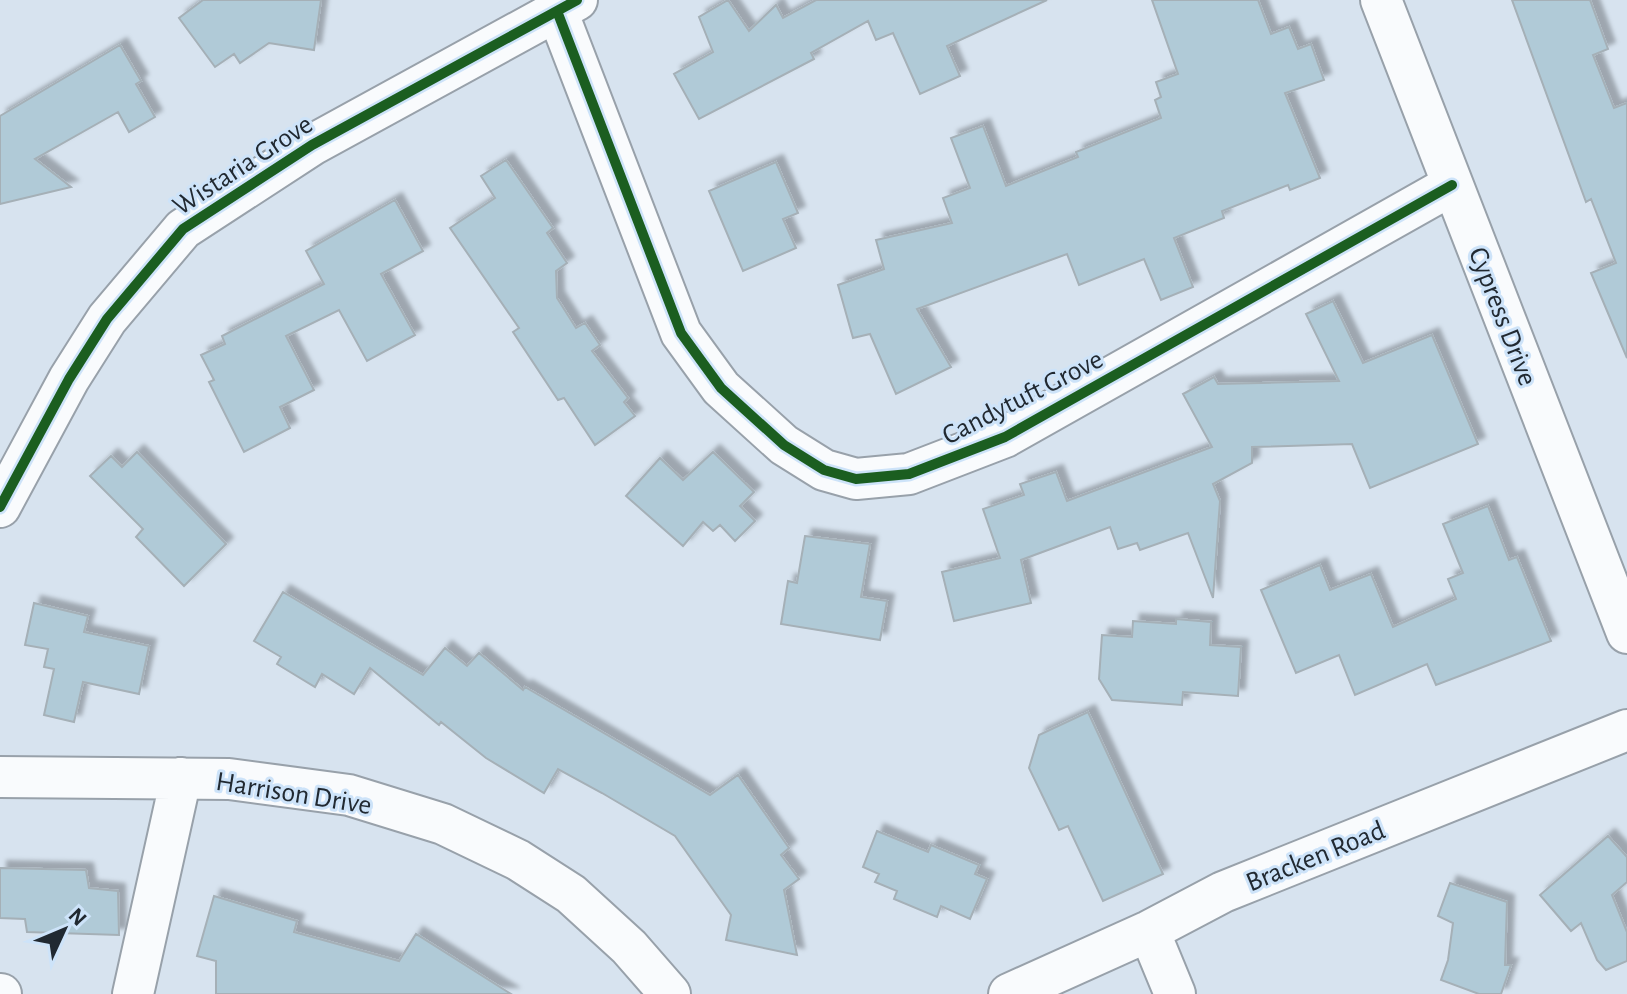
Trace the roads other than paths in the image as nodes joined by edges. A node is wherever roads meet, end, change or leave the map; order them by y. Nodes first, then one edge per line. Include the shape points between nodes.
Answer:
1 (1381, 0) edge
2 (567, 6) edge
3 (1452, 185) junction
4 (0, 507) edge
5 (1627, 633) edge
6 (1627, 730) edge
7 (0, 777) edge
8 (181, 778) junction
9 (1149, 931) junction
10 (133, 994) edge
11 (670, 994) edge
12 (1009, 994) edge
13 (1175, 994) edge

1 - 3 street, Cypress Drive
2 - 3 street, Candytuft Grove via 681,333 721,388 784,445 824,470 856,479 909,474 1005,437
2 - 4 street, Wistaria Grove via 312,145 183,229 107,319
3 - 5 street, Cypress Drive
6 - 9 street, Bracken Road via 1223,892
7 - 8 street, Harrison Drive
8 - 10 street
8 - 11 street, Harrison Drive via 349,795 443,824 518,860 571,894
9 - 12 street, Bracken Road
9 - 13 street

